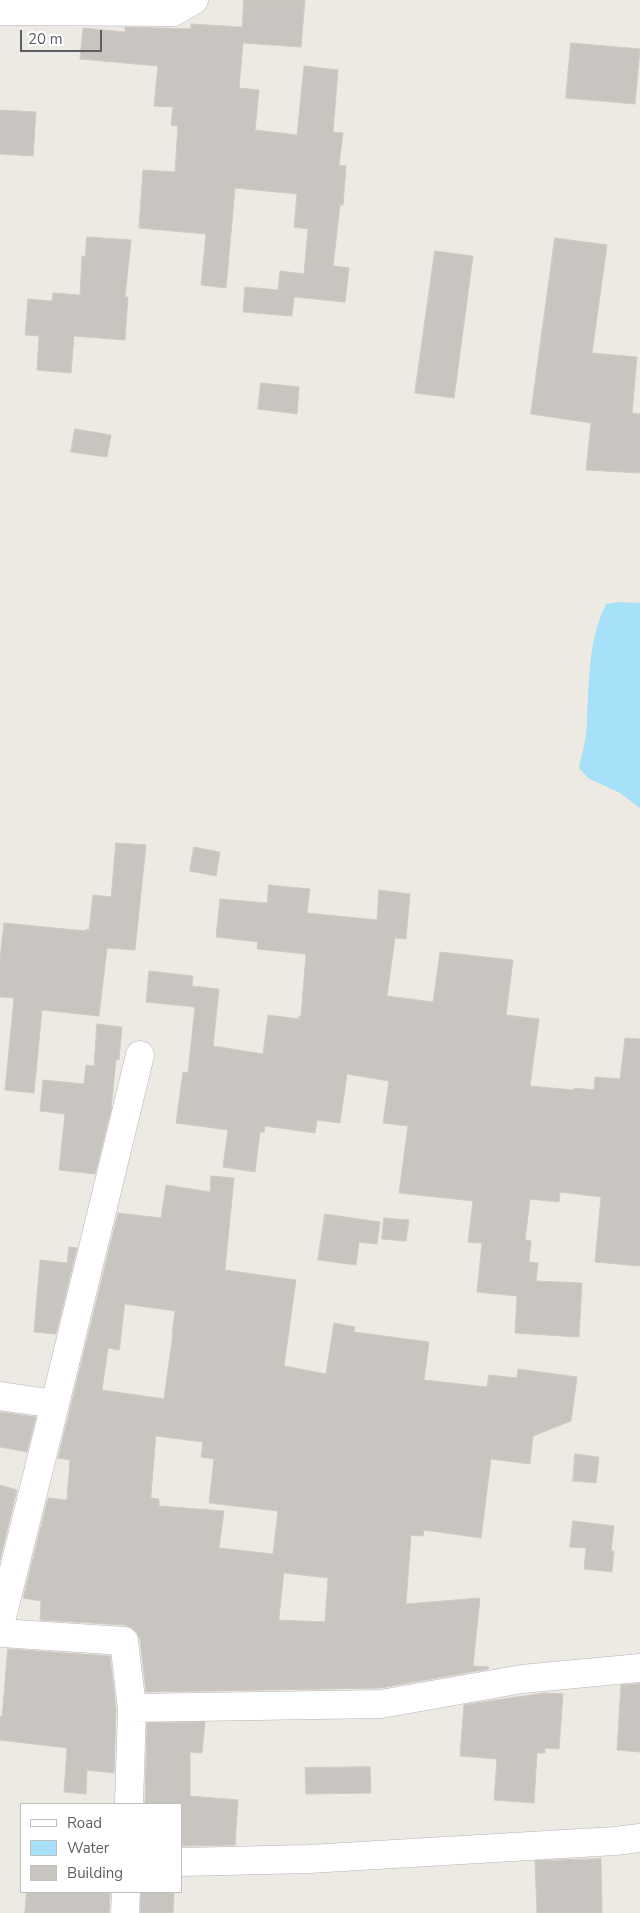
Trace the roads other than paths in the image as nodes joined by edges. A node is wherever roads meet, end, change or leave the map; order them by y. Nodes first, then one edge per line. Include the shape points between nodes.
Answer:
1 (194, 0) edge
2 (0, 11) edge
3 (140, 1055) dead end
4 (0, 1396) edge
5 (55, 1404) junction
6 (0, 1625) edge
7 (0, 1633) edge
8 (640, 1668) edge
9 (132, 1708) junction
10 (129, 1803) edge
11 (640, 1838) edge
12 (182, 1862) edge
13 (126, 1893) edge
14 (126, 1913) edge

1 - 2 street via 174,12
3 - 5 street
4 - 5 street
5 - 6 street
7 - 9 street via 124,1640
8 - 9 street via 522,1679 381,1704
9 - 10 street
11 - 12 street via 319,1858
13 - 14 street

